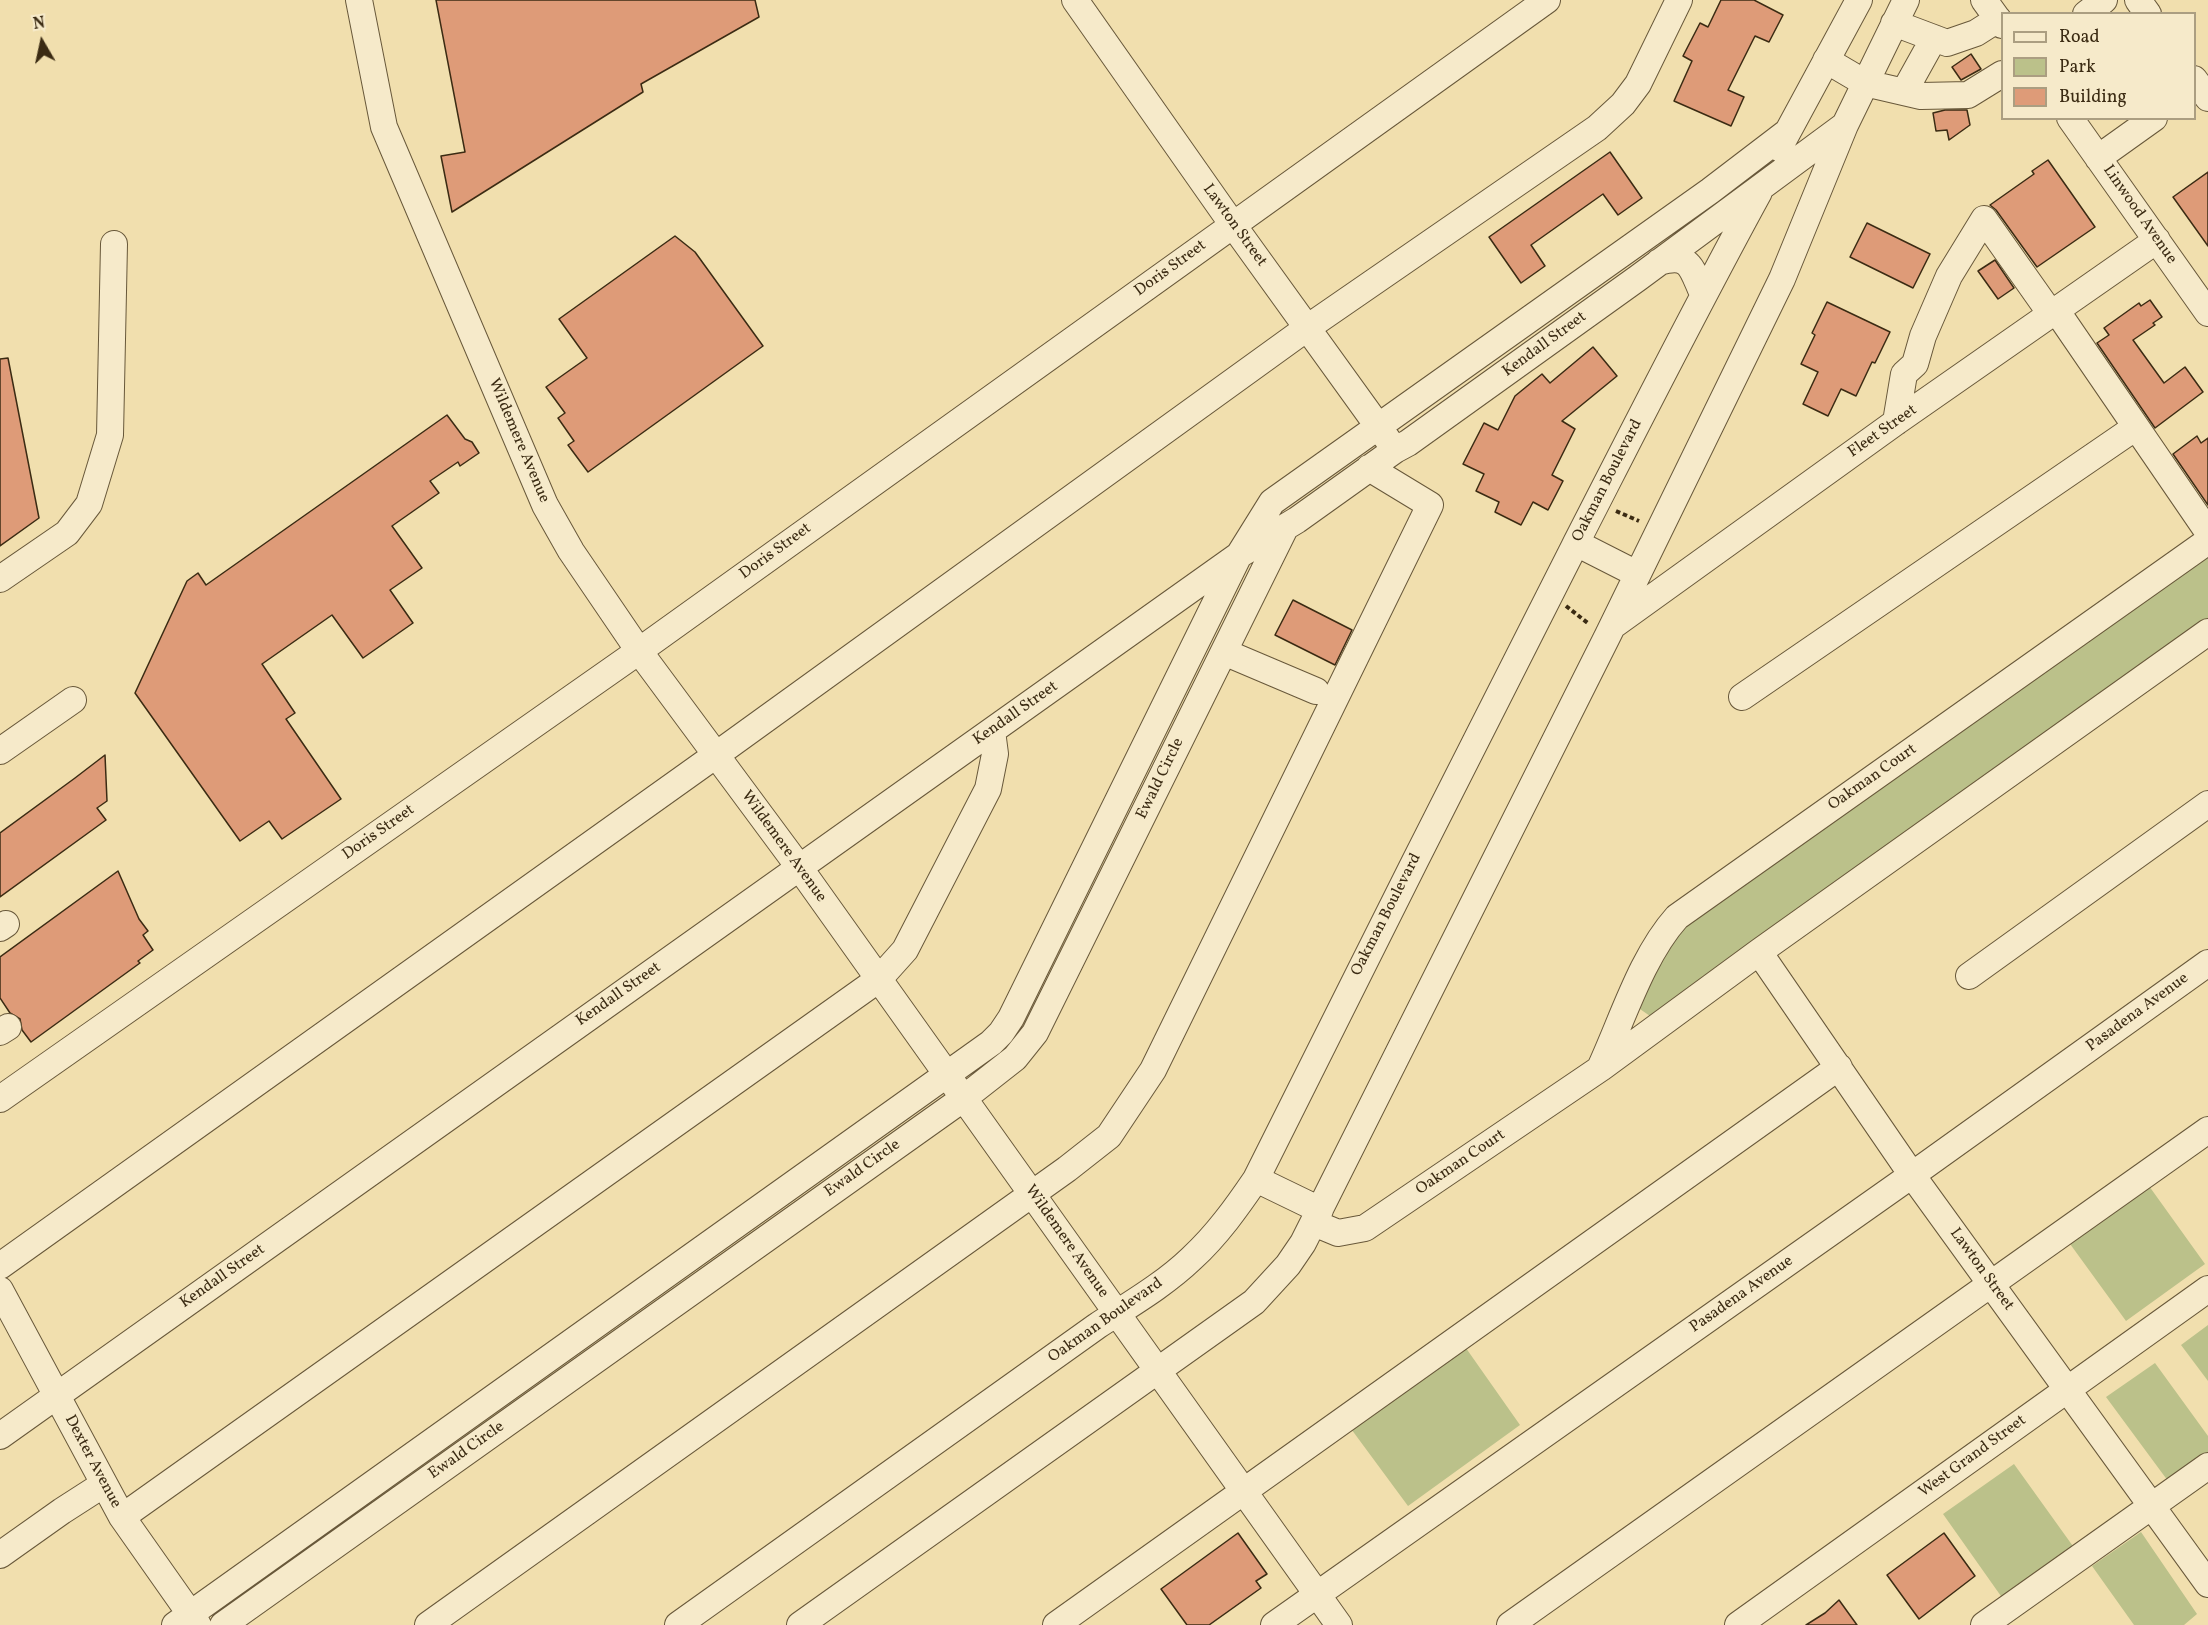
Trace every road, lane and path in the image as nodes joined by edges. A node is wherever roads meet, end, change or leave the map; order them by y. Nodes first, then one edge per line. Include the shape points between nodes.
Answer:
1 (359, 0) edge
2 (1075, 0) edge
3 (1547, 0) edge
4 (1679, 0) edge
5 (1859, 0) edge
6 (1906, 0) edge
7 (2104, 0) edge
8 (2089, 12) edge
9 (1995, 14) edge
10 (1894, 23) junction
11 (1934, 38) junction
12 (1826, 60) junction
13 (2001, 75) edge
14 (1865, 83) junction
15 (1904, 92) junction
16 (2071, 120) edge
17 (2151, 120) edge
18 (1845, 125) junction
19 (1786, 133) junction
20 (2098, 158) junction
21 (1762, 186) junction
22 (1233, 225) junction
23 (2157, 240) junction
24 (114, 244) dead end
25 (1659, 262) junction
26 (1703, 294) junction
27 (2054, 312) junction
28 (2208, 313) edge
29 (1307, 328) junction
30 (1896, 422) junction
31 (1379, 427) junction
32 (2136, 427) junction
33 (1395, 450) junction
34 (1369, 468) junction
35 (1615, 510) dead end
36 (1646, 524) dead end
37 (1285, 528) junction
38 (2208, 532) edge
39 (2208, 541) edge
40 (1576, 543) junction
41 (1239, 555) junction
42 (1638, 574) junction
43 (0, 579) edge
44 (1559, 600) dead end
45 (1603, 627) junction
46 (2208, 632) edge
47 (639, 651) junction
48 (1224, 652) junction
49 (1316, 691) dead end
50 (1742, 697) dead end
51 (73, 700) dead end
52 (992, 731) junction
53 (0, 751) edge
54 (716, 755) junction
55 (2208, 804) edge
56 (799, 867) junction
57 (1759, 952) junction
58 (2208, 963) edge
59 (1969, 976) dead end
60 (879, 979) junction
61 (1839, 1067) junction
62 (1601, 1068) junction
63 (947, 1075) junction
64 (964, 1098) junction
65 (0, 1099) edge
66 (2208, 1130) edge
67 (1912, 1175) junction
68 (1256, 1179) junction
69 (1032, 1194) junction
70 (1317, 1217) junction
71 (0, 1266) edge
72 (1991, 1283) junction
73 (2208, 1289) edge
74 (0, 1290) edge
75 (1117, 1313) junction
76 (1158, 1371) junction
77 (2067, 1389) junction
78 (57, 1395) junction
79 (0, 1436) edge
80 (2208, 1466) edge
81 (104, 1484) junction
82 (1243, 1490) junction
83 (2151, 1506) junction
84 (122, 1517) junction
85 (0, 1555) edge
86 (2208, 1584) edge
87 (1318, 1594) junction
88 (188, 1621) edge
89 (223, 1625) edge
90 (428, 1625) edge
91 (678, 1625) edge
92 (800, 1625) edge
93 (1056, 1625) edge
94 (1274, 1625) edge
95 (1339, 1625) edge
96 (1510, 1625) edge
97 (1738, 1625) edge
98 (1984, 1625) edge

1 - 47 street, Wildemere Avenue via 384,127 545,505 571,551
2 - 22 street, Lawton Street
3 - 22 street, Doris Street
4 - 29 street via 1638,84 1597,128
5 - 12 street, Oakman Boulevard
6 - 10 street
7 - 8 street
9 - 11 street via 1976,33 1947,43
10 - 11 street
10 - 14 street
11 - 15 street
12 - 14 street
12 - 19 street, Oakman Boulevard
13 - 15 street via 1968,95 1921,96
14 - 15 street
14 - 18 street
16 - 20 street, Linwood Avenue
17 - 20 street
18 - 21 street, Kendall Street
18 - 42 street via 1782,279
19 - 21 street, Oakman Boulevard
19 - 31 street, Kendall Street
20 - 23 street, Linwood Avenue
21 - 25 street, Kendall Street
21 - 26 street, Oakman Boulevard
22 - 29 street, Lawton Street
22 - 47 street, Doris Street
23 - 27 street, Fleet Street
23 - 28 street, Linwood Avenue
24 - 43 street via 110,435 89,504 67,533
25 - 26 street via 1676,257 1683,260
25 - 33 street, Kendall Street
26 - 40 street, Oakman Boulevard
27 - 30 street, Fleet Street
27 - 30 street via 1984,219 1950,276 1915,364 1904,374
27 - 32 street
29 - 31 street, Lawton Street
29 - 54 street
30 - 45 street, Fleet Street
31 - 33 street, Lawton Street
31 - 41 street, Kendall Street via 1272,502
32 - 38 street
32 - 50 street
33 - 34 street, Kendall Street
34 - 37 street, Kendall Street
34 - 69 street via 1430,505 1153,1070 1109,1136
35 - 36 path
37 - 41 street, Kendall Street
37 - 48 street, Ewald Circle
39 - 62 street, Oakman Court via 1677,917 1663,933 1648,962
40 - 42 street
40 - 68 street, Oakman Boulevard
41 - 52 street, Kendall Street
41 - 63 street, Ewald Circle via 1011,1018 991,1043
42 - 45 street
44 - 45 path
45 - 70 street
46 - 57 street, Oakman Court
47 - 54 street, Wildemere Avenue
47 - 65 street, Doris Street
48 - 49 street
48 - 64 street, Ewald Circle via 1035,1033 1015,1058
51 - 53 street
52 - 56 street, Kendall Street
52 - 60 street via 995,754 988,789 905,950
54 - 56 street, Wildemere Avenue
54 - 71 street
55 - 59 street
56 - 60 street, Wildemere Avenue
56 - 78 street, Kendall Street
57 - 61 street, Lawton Street
57 - 62 street, Oakman Court
58 - 67 street, Pasadena Avenue
60 - 63 street, Wildemere Avenue
60 - 84 street
61 - 67 street, Lawton Street
61 - 82 street
62 - 70 street, Oakman Court via 1365,1228 1338,1233
63 - 64 street, Wildemere Avenue
63 - 88 street, Ewald Circle
64 - 69 street, Wildemere Avenue
64 - 89 street, Ewald Circle
66 - 72 street
67 - 72 street, Lawton Street
67 - 87 street, Pasadena Avenue
68 - 70 street, Oakman Court
68 - 75 street, Oakman Boulevard via 1233,1214 1191,1259
69 - 75 street, Wildemere Avenue
69 - 90 street
70 - 76 street via 1288,1265 1254,1302
72 - 77 street, Lawton Street
72 - 96 street
73 - 77 street, West Grand Street
74 - 78 street, Dexter Avenue
75 - 76 street, Wildemere Avenue
75 - 91 street, Oakman Boulevard
76 - 82 street, Wildemere Avenue
76 - 92 street
77 - 83 street, Lawton Street
77 - 97 street, West Grand Street
78 - 79 street, Kendall Street
78 - 81 street, Dexter Avenue
80 - 83 street
81 - 84 street, Dexter Avenue
81 - 85 street
82 - 87 street, Wildemere Avenue
82 - 93 street
83 - 86 street, Lawton Street
83 - 98 street
84 - 88 street, Dexter Avenue
87 - 94 street, Pasadena Avenue
87 - 95 street, Wildemere Avenue

